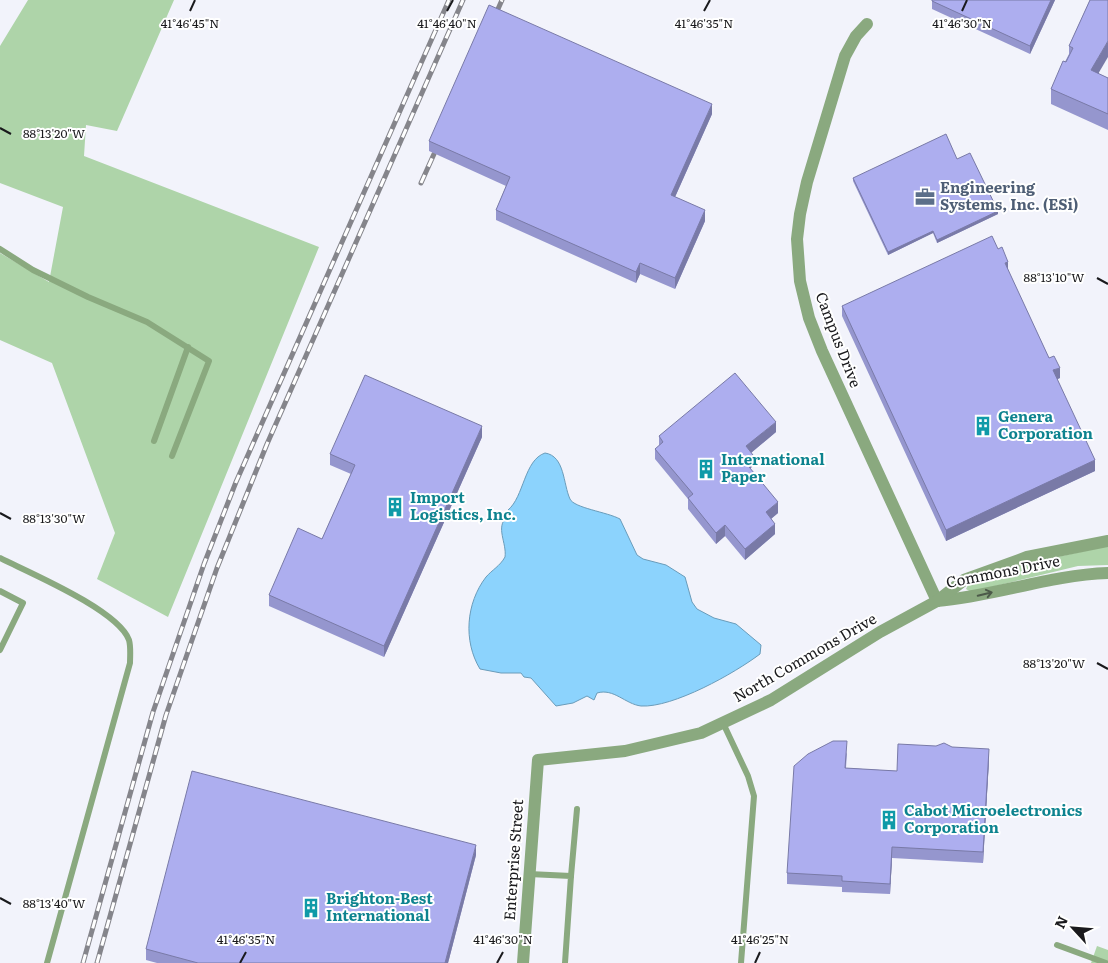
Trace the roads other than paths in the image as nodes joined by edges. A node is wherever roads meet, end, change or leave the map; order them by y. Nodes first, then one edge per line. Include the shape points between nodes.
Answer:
1 (867, 24) dead end
2 (0, 248) edge
3 (188, 347) junction
4 (154, 441) dead end
5 (172, 456) dead end
6 (1108, 540) edge
7 (0, 558) edge
8 (1108, 573) edge
9 (0, 591) edge
10 (937, 601) junction
11 (0, 650) edge
12 (723, 723) junction
13 (538, 760) joint
14 (576, 809) dead end
15 (529, 874) junction
16 (571, 876) junction
17 (1057, 945) dead end
18 (47, 963) edge
19 (523, 963) edge
20 (565, 963) edge
21 (741, 963) edge
22 (1104, 963) edge

1 - 10 street, Campus Drive via 845,56 807,182 798,230 800,281 809,318 822,351
2 - 3 lane via 33,270 147,322
3 - 4 lane
3 - 5 lane via 210,361
6 - 10 street, Commons Drive via 1027,557 996,568 964,580
7 - 18 lane via 87,603 118,623 130,641 130,663
10 -> 8 street, Commons Drive via 971,598 1048,579
9 - 11 lane via 23,603
10 - 12 street, North Commons Drive via 880,632 771,700
12 - 13 street, North Commons Drive via 701,733 625,751
12 - 21 lane via 754,796
13 - 15 street, Enterprise Street
14 - 16 lane
15 - 16 lane
15 - 19 street, Enterprise Street
16 - 20 lane
17 - 22 lane

